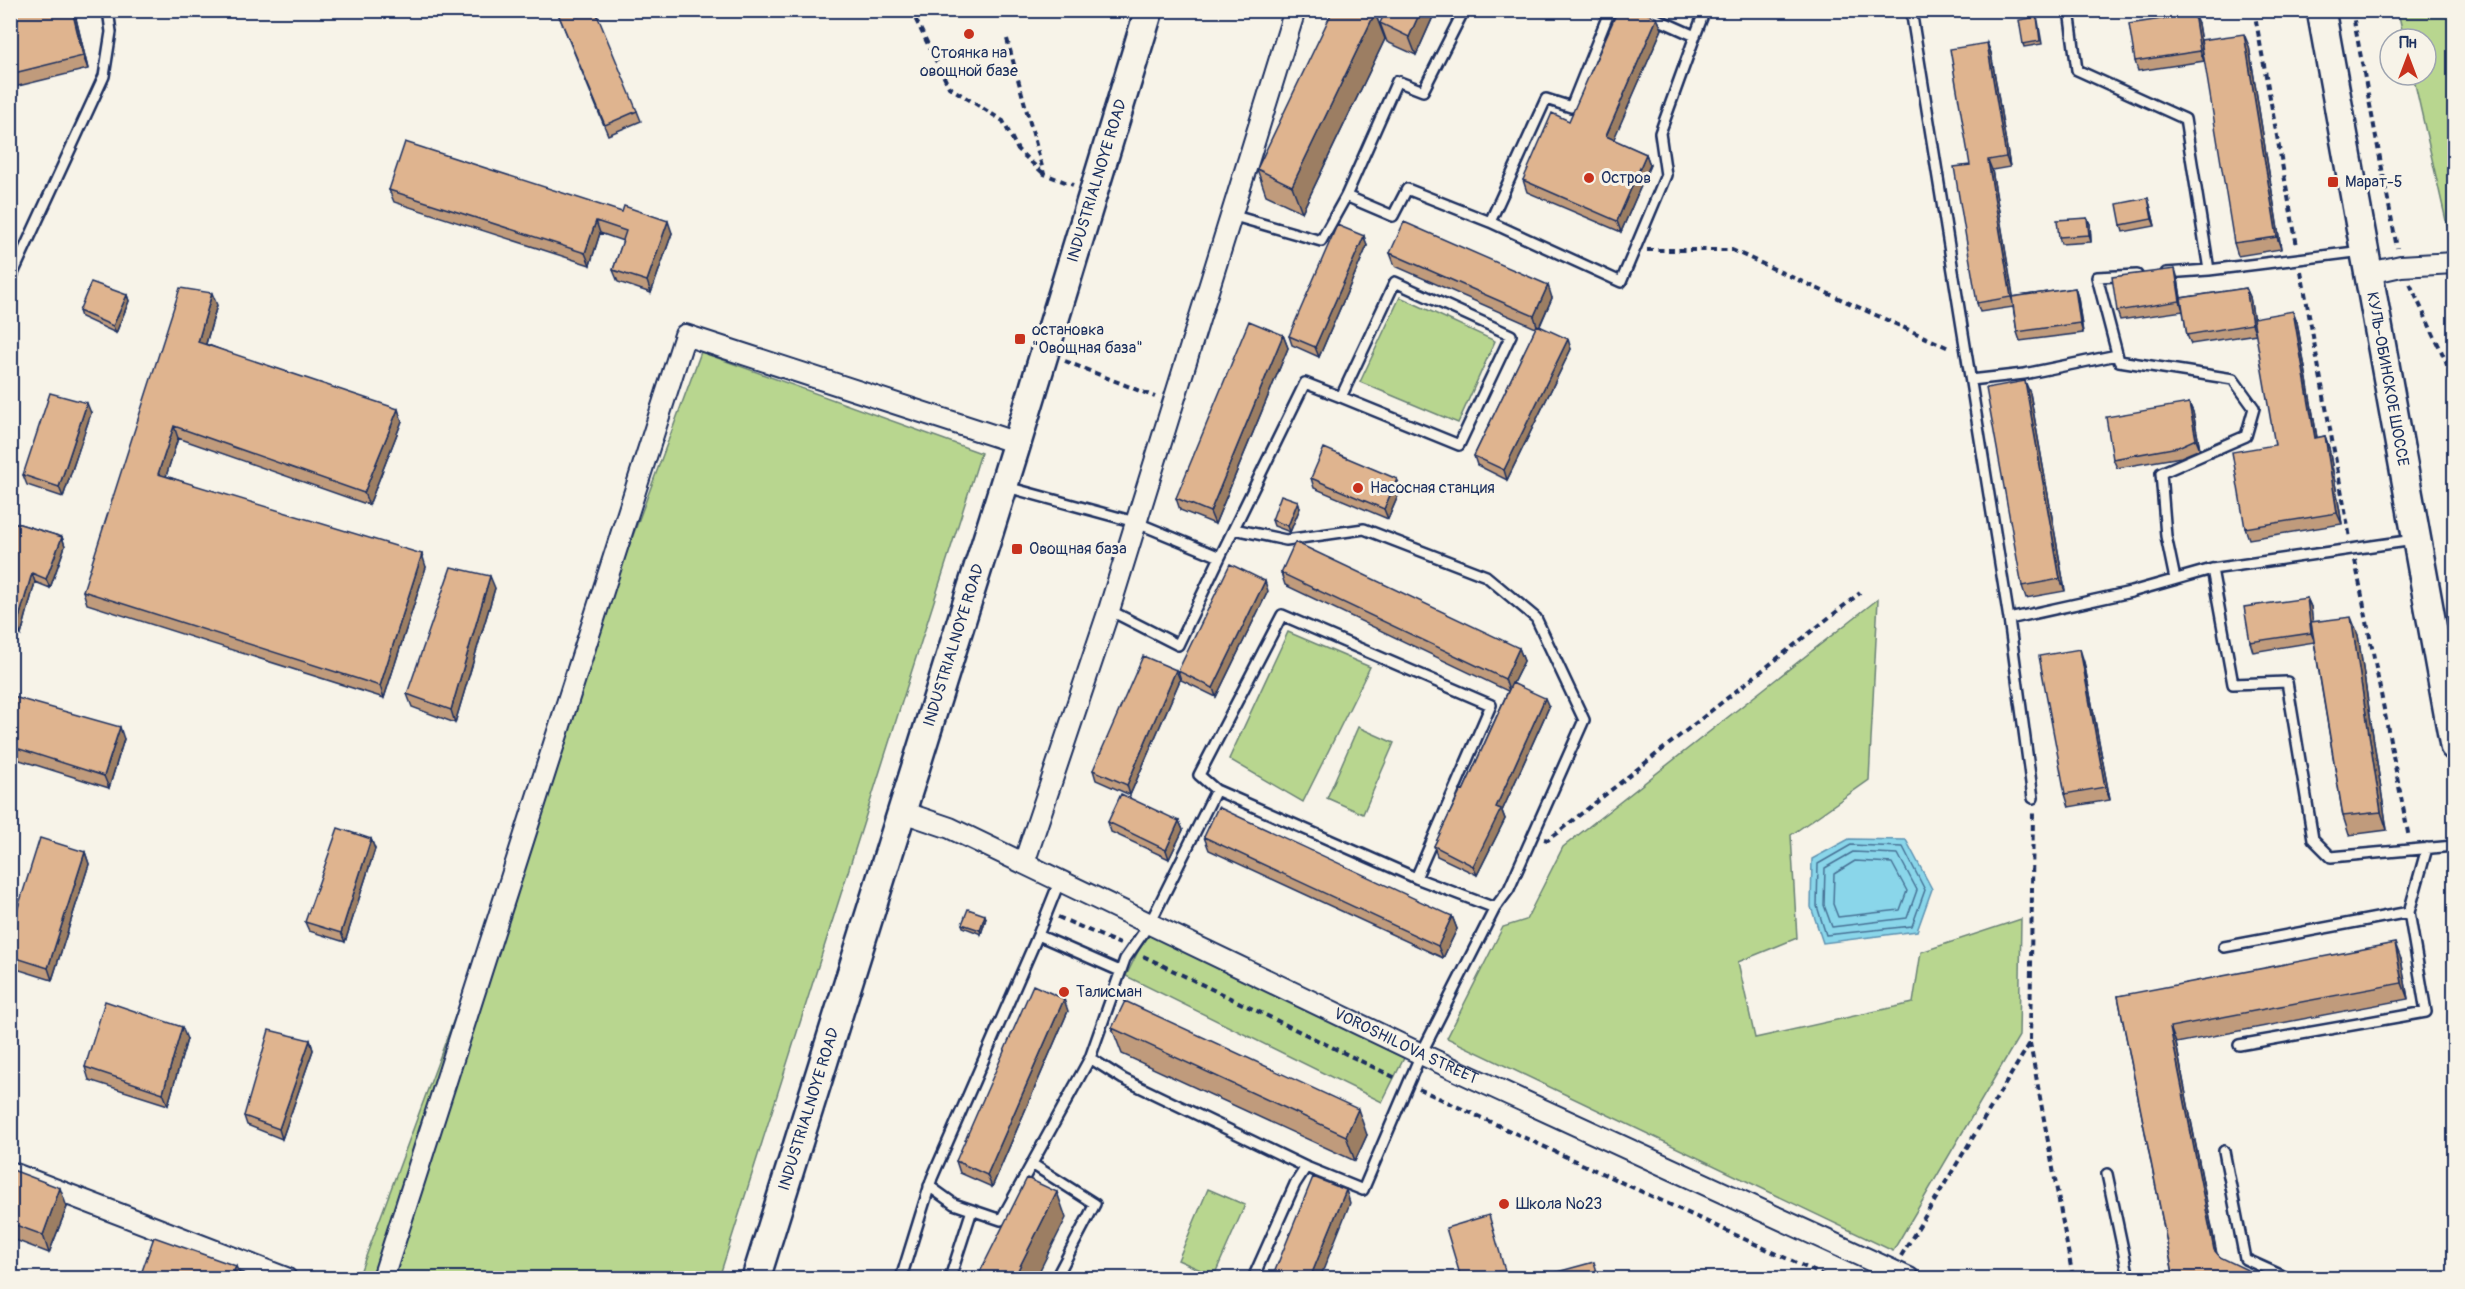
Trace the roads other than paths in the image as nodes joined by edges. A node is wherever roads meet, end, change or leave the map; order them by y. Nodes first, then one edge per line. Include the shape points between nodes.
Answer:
1 (108, 10) edge
2 (1149, 10) edge
3 (1295, 10) edge
4 (1464, 10) edge
5 (1610, 10) edge
6 (1637, 10) edge
7 (1911, 10) edge
8 (2069, 10) edge
9 (2321, 10) edge
10 (1705, 11) edge
11 (1695, 36) junction
12 (1346, 196) junction
13 (1231, 215) junction
14 (1490, 222) junction
15 (2368, 262) junction
16 (2454, 263) edge
17 (2209, 270) junction
18 (10, 280) edge
19 (2117, 355) junction
20 (1971, 380) junction
21 (1341, 398) junction
22 (1017, 443) junction
23 (1004, 486) junction
24 (1135, 522) junction
25 (1234, 529) junction
26 (2417, 539) junction
27 (1220, 557) junction
28 (2212, 569) junction
29 (2175, 579) junction
30 (1109, 610) junction
31 (2009, 619) junction
32 (2454, 746) edge
33 (1216, 790) junction
34 (2033, 798) road end
35 (903, 812) junction
36 (2454, 846) edge
37 (2427, 848) junction
38 (1024, 863) junction
39 (1416, 878) junction
40 (1060, 880) junction
41 (1495, 908) junction
42 (2409, 912) junction
43 (1150, 923) junction
44 (1038, 936) junction
45 (2224, 947) dead end
46 (1120, 971) junction
47 (2239, 1045) dead end
48 (1421, 1054) junction
49 (1090, 1058) junction
50 (2224, 1151) dead end
51 (1032, 1164) junction
52 (1306, 1167) junction
53 (10, 1172) edge
54 (2108, 1174) dead end
55 (929, 1186) junction
56 (972, 1210) junction
57 (1900, 1274) edge
58 (286, 1278) edge
59 (383, 1278) edge
60 (756, 1278) edge
61 (901, 1278) edge
62 (950, 1278) edge
63 (1056, 1278) edge
64 (1253, 1278) edge
65 (2129, 1278) edge
66 (2287, 1278) edge

1 - 18 lane via 111,32 104,76
2 - 22 main road, INDUSTRIALNOYE ROAD
3 - 13 street
4 - 12 lane via 1423,91 1397,81
5 - 14 lane via 1571,107 1546,99
6 - 11 lane
7 - 20 lane
8 - 17 lane via 2077,70 2185,119
9 - 15 main road, КУЛЬ-ОБИНСКОЕ ШОССЕ
10 - 11 lane
11 - 14 lane via 1660,133 1666,175 1621,282
12 - 13 lane via 1322,241
12 - 14 lane via 1394,216 1407,189
13 - 24 street
15 - 16 street via 2401,266
15 - 17 lane via 2299,259
15 - 26 main road, КУЛЬ-ОБИНСКОЕ ШОССЕ
17 - 19 lane via 2097,278
19 - 20 lane via 2024,374
19 - 29 lane via 2119,362 2233,379 2254,408 2246,436 2161,473 2166,536
20 - 31 lane
21 - 21 lane via 1395,282 1511,335 1459,446
21 - 25 lane via 1305,383
22 - 23 main road, INDUSTRIALNOYE ROAD
22 - 59 street via 685,335
23 - 24 lane
23 - 35 main road, INDUSTRIALNOYE ROAD
24 - 27 lane
24 - 30 street
25 - 27 lane
25 - 41 lane via 1286,540 1364,529 1486,576 1536,618 1584,720 1509,889
26 - 28 lane
26 - 32 main road, КУЛЬ-ОБИНСКОЕ ШОССЕ
27 - 30 lane via 1178,645
28 - 29 lane
28 - 37 lane via 2233,684 2287,682 2313,839 2331,857
29 - 31 lane
30 - 38 street
31 - 34 lane
33 - 39 lane
33 - 39 lane via 1199,775 1282,615 1491,705
33 - 43 lane
35 - 38 street, VOROSHILOVA STREET via 950,828
35 - 60 main road, INDUSTRIALNOYE ROAD
36 - 37 lane
37 - 42 lane
38 - 40 street, VOROSHILOVA STREET
39 - 41 lane
40 - 43 street, VOROSHILOVA STREET
40 - 44 lane
41 - 48 lane
42 - 45 lane
42 - 47 lane via 2426,1012
43 - 46 lane
43 - 48 street, VOROSHILOVA STREET
44 - 46 lane
44 - 55 lane
46 - 49 lane
48 - 52 lane via 1363,1190
48 - 57 street, VOROSHILOVA STREET
49 - 51 lane
49 - 52 lane via 1123,1079
50 - 66 lane via 2245,1259
51 - 56 lane via 1001,1220
51 - 63 lane via 1095,1204
52 - 64 lane
53 - 58 street
54 - 65 lane
55 - 56 lane via 954,1204
55 - 61 lane
56 - 62 lane

